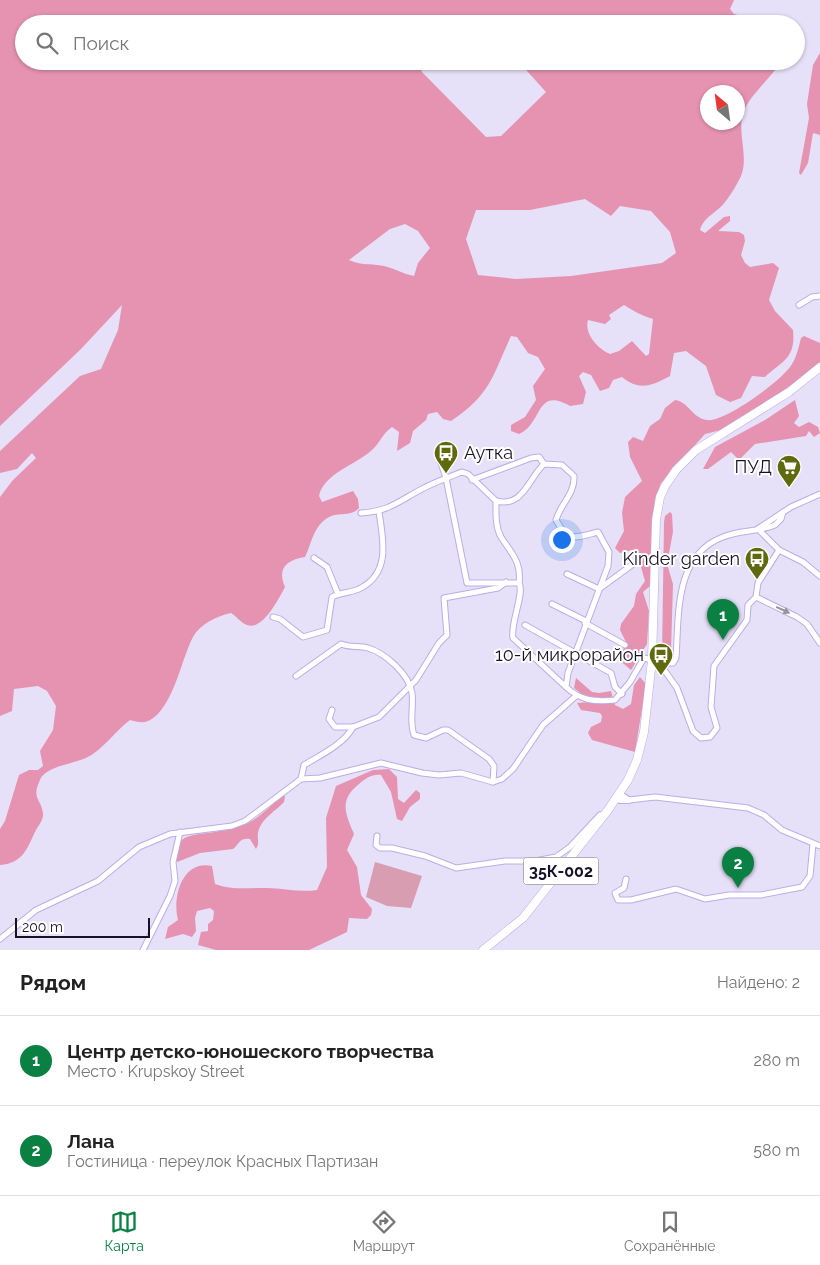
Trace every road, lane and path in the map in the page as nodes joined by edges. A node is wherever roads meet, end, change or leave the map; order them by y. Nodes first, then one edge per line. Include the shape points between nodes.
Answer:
1 (820, 296) edge
2 (799, 305) dead end
3 (820, 367) edge
4 (820, 373) edge
5 (438, 454) dead end
6 (544, 464) junction
7 (446, 478) junction
8 (472, 480) junction
9 (820, 494) edge
10 (496, 502) junction
11 (379, 512) junction
12 (783, 512) junction
13 (361, 513) dead end
14 (768, 528) junction
15 (758, 529) junction
16 (767, 536) junction
17 (779, 550) junction
18 (314, 558) dead end
19 (636, 562) dead end
20 (567, 574) dead end
21 (820, 576) edge
22 (506, 582) junction
23 (519, 583) junction
24 (599, 589) junction
25 (338, 594) junction
26 (756, 597) junction
27 (552, 604) dead end
28 (273, 617) dead end
29 (585, 622) junction
30 (525, 625) dead end
31 (820, 643) edge
32 (625, 645) dead end
33 (575, 655) junction
34 (655, 663) junction
35 (296, 676) dead end
36 (410, 686) junction
37 (566, 687) junction
38 (622, 694) junction
39 (576, 696) junction
40 (332, 710) dead end
41 (353, 726) junction
42 (301, 779) junction
43 (493, 782) junction
44 (626, 799) junction
45 (608, 810) junction
46 (180, 832) junction
47 (376, 836) dead end
48 (813, 844) junction
49 (820, 846) edge
50 (626, 879) dead end
51 (0, 939) edge
52 (143, 950) edge
53 (488, 950) edge

1 - 2 street
3 - 34 highway via 789,392 696,450 665,486 657,508
4 - 34 highway, 35К-002 via 793,394 700,452 684,466 670,487 664,498 660,522
5 - 7 street
6 - 8 street via 539,458 531,458
6 - 10 street via 518,499
6 - 24 street via 562,465 574,476 575,487 559,508 556,520 560,528 580,539 598,532 610,552
7 - 8 street via 462,472
7 - 11 street
7 - 22 street via 467,583
8 - 10 street
9 - 12 street
10 - 23 street via 496,525 518,561
11 - 13 street
11 - 25 street via 384,555 381,568 371,582 360,589
12 - 14 street via 781,519
12 - 15 street
14 - 15 street
14 - 16 street
15 - 16 street
15 - 34 street via 713,540 695,557 683,581 676,658 673,663
16 - 17 street
17 - 21 street via 803,562
17 - 26 street via 758,583
18 - 25 street via 327,566
19 - 24 street
20 - 24 street
22 - 23 street
22 - 36 street via 498,588 444,598 447,635
23 - 37 street via 513,638
24 - 29 street
25 - 28 street via 330,601 330,621 325,632 303,637
26 -> 31 street via 807,624
26 - 34 street via 748,605 747,620 714,666 711,707 717,728 715,734 706,738 693,731 676,688
27 - 29 street
29 - 32 street
29 - 33 street
30 - 33 street
33 - 37 street
33 - 38 street via 611,673 614,687
34 - 38 street via 644,658
34 - 44 highway, 35К-002 via 646,740
34 - 45 highway, 35К-002 via 637,760
35 - 36 street via 341,644 349,648 367,647 399,667
36 - 41 street via 379,717
36 - 43 street via 414,735 426,738 448,730 489,759 494,766
37 - 39 street
38 - 39 street via 615,700 598,701
39 - 43 street via 543,725 513,769
40 - 41 street via 329,719 335,727
41 - 42 street via 338,743 304,765
42 - 43 street via 320,778 381,763 439,775 461,773
42 - 46 street via 245,821 232,826
44 - 48 street via 655,796 748,808 764,815 782,830
44 - 53 highway, 35К-002 via 526,920
45 - 47 street via 556,857 535,861 505,861 456,868 425,856 380,848 376,845
45 - 53 highway, 35К-002 via 523,918
46 - 51 street via 139,847 98,881 36,910
46 - 52 street via 172,862 174,881 170,896
48 - 49 street
48 - 50 street via 810,876 802,887 779,892 705,899 676,889 618,900 615,893 624,888

